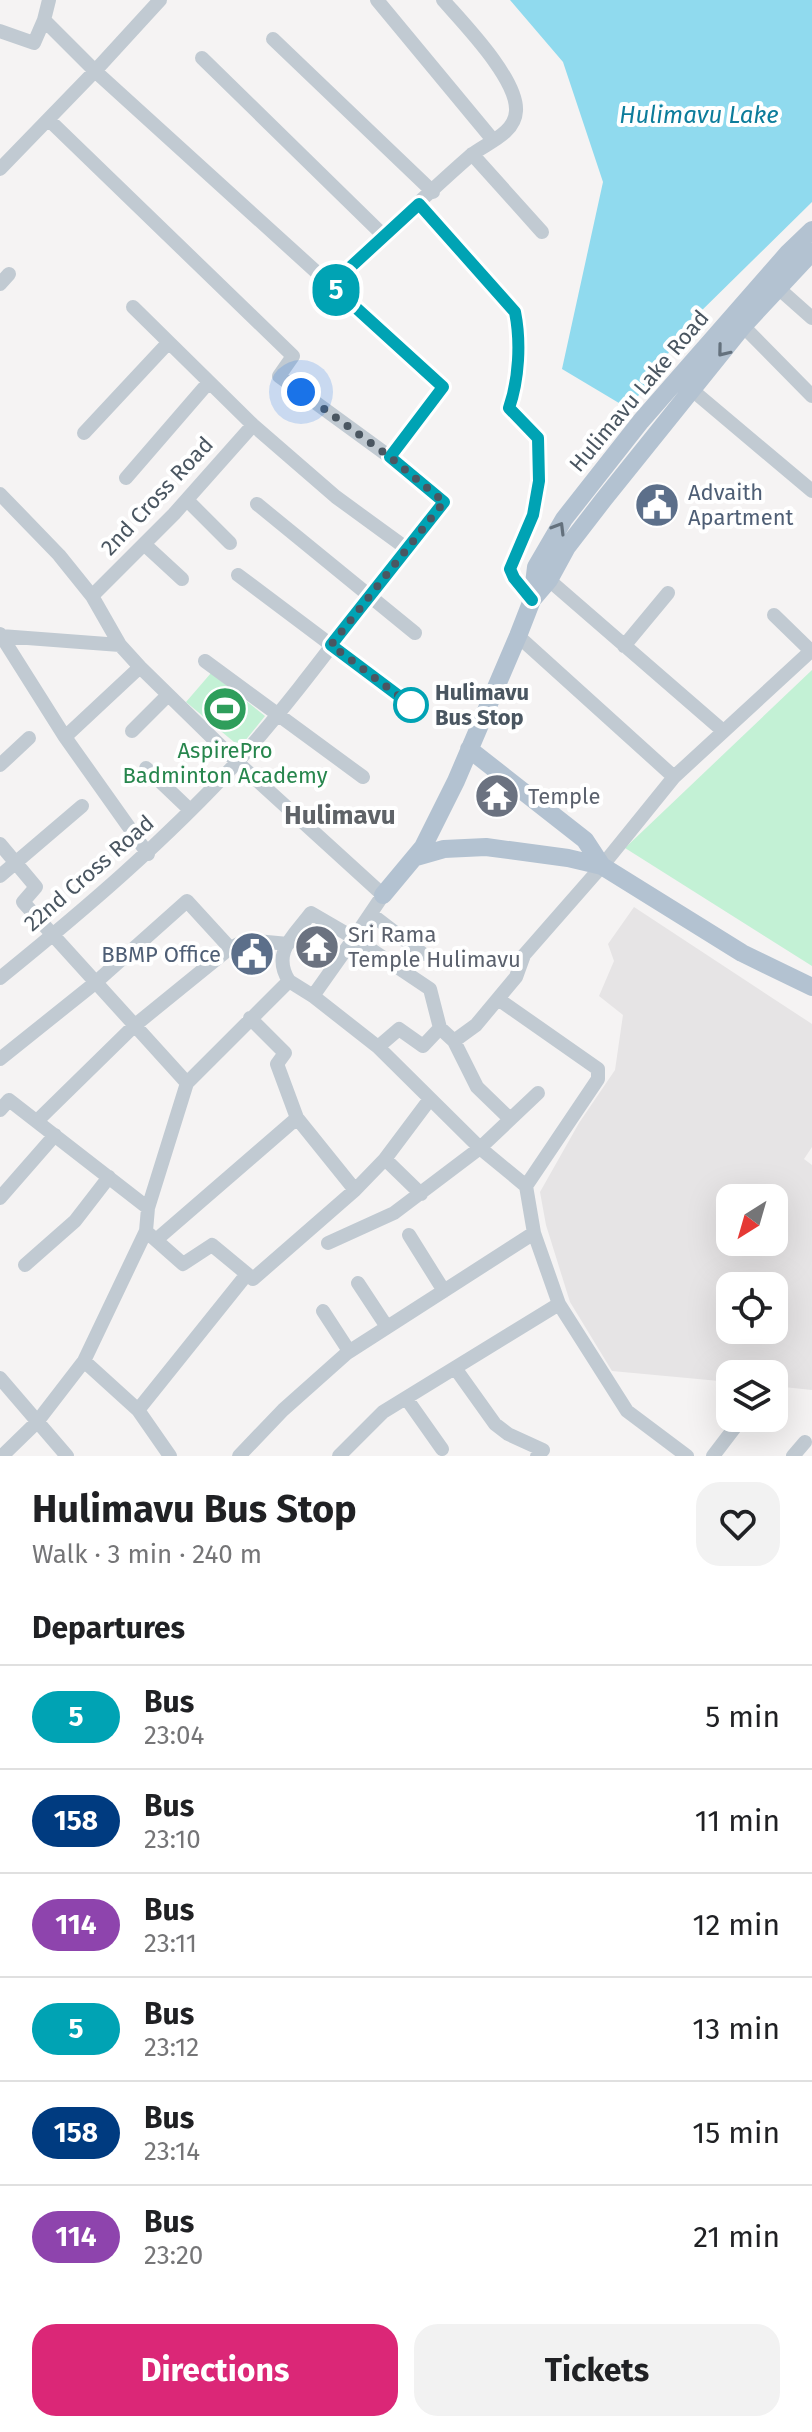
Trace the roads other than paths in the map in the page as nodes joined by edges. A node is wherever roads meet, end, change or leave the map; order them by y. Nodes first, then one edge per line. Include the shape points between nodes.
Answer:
1 (49, 0) edge
2 (160, 0) edge
3 (377, 0) edge
4 (443, 0) edge
5 (44, 20) junction
6 (0, 31) edge
7 (273, 39) dead end
8 (202, 58) dead end
9 (95, 71) junction
10 (49, 120) junction
11 (493, 140) junction
12 (472, 154) junction
13 (0, 169) edge
14 (433, 192) junction
15 (419, 204) junction
16 (812, 230) edge
17 (542, 232) dead end
18 (384, 236) junction
19 (812, 252) edge
20 (331, 285) junction
21 (777, 287) junction
22 (133, 307) dead end
23 (812, 318) edge
24 (743, 326) junction
25 (168, 343) junction
26 (209, 382) junction
27 (685, 384) junction
28 (812, 396) edge
29 (253, 425) junction
30 (84, 433) dead end
31 (390, 457) junction
32 (126, 478) dead end
33 (812, 491) edge
34 (0, 494) edge
35 (187, 500) junction
36 (257, 504) dead end
37 (230, 543) dead end
38 (144, 544) junction
39 (406, 548) junction
40 (238, 575) dead end
41 (182, 579) dead end
42 (549, 580) junction
43 (668, 593) dead end
44 (92, 596) junction
45 (369, 596) junction
46 (532, 600) junction
47 (774, 615) dead end
48 (415, 633) dead end
49 (1, 635) edge
50 (518, 636) junction
51 (120, 645) junction
52 (331, 645) junction
53 (624, 646) junction
54 (812, 650) edge
55 (205, 661) dead end
56 (140, 667) junction
57 (168, 695) junction
58 (411, 705) dead end
59 (277, 716) junction
60 (722, 730) junction
61 (132, 731) dead end
62 (65, 737) junction
63 (29, 738) dead end
64 (469, 749) junction
65 (237, 762) junction
66 (0, 765) edge
67 (146, 768) dead end
68 (363, 777) dead end
69 (674, 777) junction
70 (82, 806) dead end
71 (190, 810) junction
72 (0, 844) edge
73 (148, 854) junction
74 (416, 857) junction
75 (16, 863) junction
76 (602, 866) junction
77 (0, 876) edge
78 (383, 895) junction
79 (371, 914) junction
80 (52, 935) junction
81 (354, 938) junction
82 (288, 944) junction
83 (230, 948) junction
84 (423, 954) dead end
85 (0, 978) edge
86 (289, 981) junction
87 (95, 983) junction
88 (812, 987) edge
89 (313, 996) junction
90 (498, 999) junction
91 (250, 1018) junction
92 (134, 1026) junction
93 (440, 1028) junction
94 (454, 1041) junction
95 (378, 1047) junction
96 (0, 1059) edge
97 (187, 1083) junction
98 (538, 1093) dead end
99 (430, 1099) junction
100 (0, 1110) edge
101 (297, 1118) junction
102 (510, 1119) junction
103 (37, 1121) junction
104 (55, 1135) junction
105 (480, 1148) junction
106 (385, 1159) junction
107 (109, 1177) junction
108 (526, 1186) junction
109 (355, 1190) junction
110 (421, 1194) junction
111 (0, 1198) edge
112 (148, 1208) junction
113 (534, 1233) junction
114 (409, 1235) dead end
115 (151, 1236) junction
116 (328, 1243) dead end
117 (25, 1265) dead end
118 (247, 1274) junction
119 (358, 1283) dead end
120 (444, 1291) junction
121 (559, 1304) junction
122 (323, 1311) dead end
123 (387, 1327) junction
124 (349, 1351) junction
125 (84, 1361) junction
126 (455, 1368) junction
127 (0, 1378) edge
128 (406, 1398) junction
129 (138, 1410) junction
130 (37, 1422) junction
131 (731, 1432) edge
132 (805, 1442) dead end
133 (442, 1449) dead end
134 (2, 1456) edge
135 (67, 1456) edge
136 (170, 1456) edge
137 (239, 1456) edge
138 (339, 1456) edge
139 (537, 1456) edge
140 (687, 1456) edge
141 (713, 1456) edge
142 (793, 1456) edge

1 - 5 street
2 - 9 street
3 - 11 street
4 - 11 street via 486,50 515,101 515,120
5 - 6 street via 34,43
5 - 9 street
7 - 14 street
8 - 18 street
9 - 10 street
9 - 20 street
10 - 13 street
10 - 31 street via 293,356 279,376
11 - 12 street
12 - 14 street
12 - 17 street
14 - 15 street
15 - 18 street
15 - 46 street via 515,312 519,334 509,408 538,438 539,481 533,515 510,569
16 - 27 main road, Hulimavu Lake Road
18 - 20 street
19 - 21 main road, Hulimavu Lake Road
20 - 31 street via 443,387
21 - 23 street
21 - 24 main road, Hulimavu Lake Road
22 - 25 street
24 -> 27 main road, Hulimavu Lake Road
24 - 28 street
25 - 26 street
25 - 30 street
26 - 29 street
26 - 32 street
27 - 33 street
27 - 42 main road, Hulimavu Lake Road via 567,547
46 -> 27 main road, Hulimavu Lake Road via 536,567 564,519 641,421
29 - 35 street, 2nd Cross Road
29 - 39 street via 336,497
31 - 39 street, 22nd Cross Road via 444,502
34 - 44 street
35 - 37 street
35 - 38 street, 2nd Cross Road
36 - 45 street
38 - 41 street
38 - 44 street, 2nd Cross Road
39 - 45 street, 22nd Cross Road
40 - 52 street
42 - 46 main road, Hulimavu Lake Road
42 - 53 street
43 - 53 street
44 - 51 street
45 - 48 street
45 - 52 street, 22nd Cross Road
46 - 50 main road, Hulimavu Lake Road
47 - 54 street
49 - 51 street
49 - 62 street
50 - 64 main road, Hulimavu Lake Road
50 - 69 street
51 - 56 street
52 - 58 street
52 - 59 street, 22nd Cross Road
53 - 60 street
54 - 60 street
55 - 59 street
56 - 57 street
56 - 62 street
57 - 61 street
57 - 65 street
59 - 65 street, 22nd Cross Road
59 - 68 street
60 - 69 street
62 - 73 street
63 - 66 street
64 - 74 main road, Hulimavu Lake Road
64 - 76 main road via 585,840
65 - 71 street, 22nd Cross Road
65 - 78 street
67 - 71 street
69 - 76 street
70 - 75 street
71 - 73 street, 22nd Cross Road
72 - 75 street
73 - 80 street, 22nd Cross Road
74 - 76 main road via 486,847
74 - 78 main road, Hulimavu Lake Road
75 - 77 street
75 - 80 street via 36,887 23,902
76 - 88 main road via 742,953
76 - 90 street via 524,955 516,977
78 - 79 street
79 - 81 street
79 - 84 street
80 - 85 street, 22nd Cross Road
80 - 87 street
81 - 82 street via 311,913
81 - 89 street
81 - 93 street via 430,989
82 - 83 street via 247,940
82 - 86 street via 280,958
83 - 87 street via 187,901
83 - 92 street
86 - 89 street
86 - 91 street
87 - 92 street
87 - 96 street
89 - 95 street
90 - 94 street
90 - 108 street via 600,1074
91 - 97 street
91 - 101 street via 285,1053 277,1064
92 - 97 street
92 - 103 street
93 - 94 street
93 - 95 street via 423,1046 399,1029
94 - 102 street via 477,1087
95 - 99 street
97 - 112 street
98 - 102 street
99 - 105 street
99 - 106 street
100 - 103 street via 9,1100
101 - 109 street
101 - 115 street
102 - 105 street
103 - 104 street
104 - 107 street
104 - 111 street
105 - 108 street
105 - 110 street
106 - 109 street
106 - 110 street
107 - 112 street
107 - 117 street via 75,1221
108 - 113 street
109 - 118 street via 253,1279
110 - 116 street via 394,1213
112 - 115 street
113 - 120 street
113 - 121 street
114 - 120 street
115 - 118 street via 183,1264 212,1245
115 - 125 street
118 - 129 street
119 - 123 street
120 - 123 street
121 - 126 street
121 - 140 street via 627,1411
122 - 124 street
123 - 124 street
124 - 137 street
125 - 129 street
125 - 130 street
126 - 128 street
126 - 139 street via 495,1424 543,1450
127 - 130 street
128 - 133 street
128 - 138 street via 383,1412
129 - 136 street
130 - 134 street
130 - 135 street
131 - 141 street
132 - 142 street

